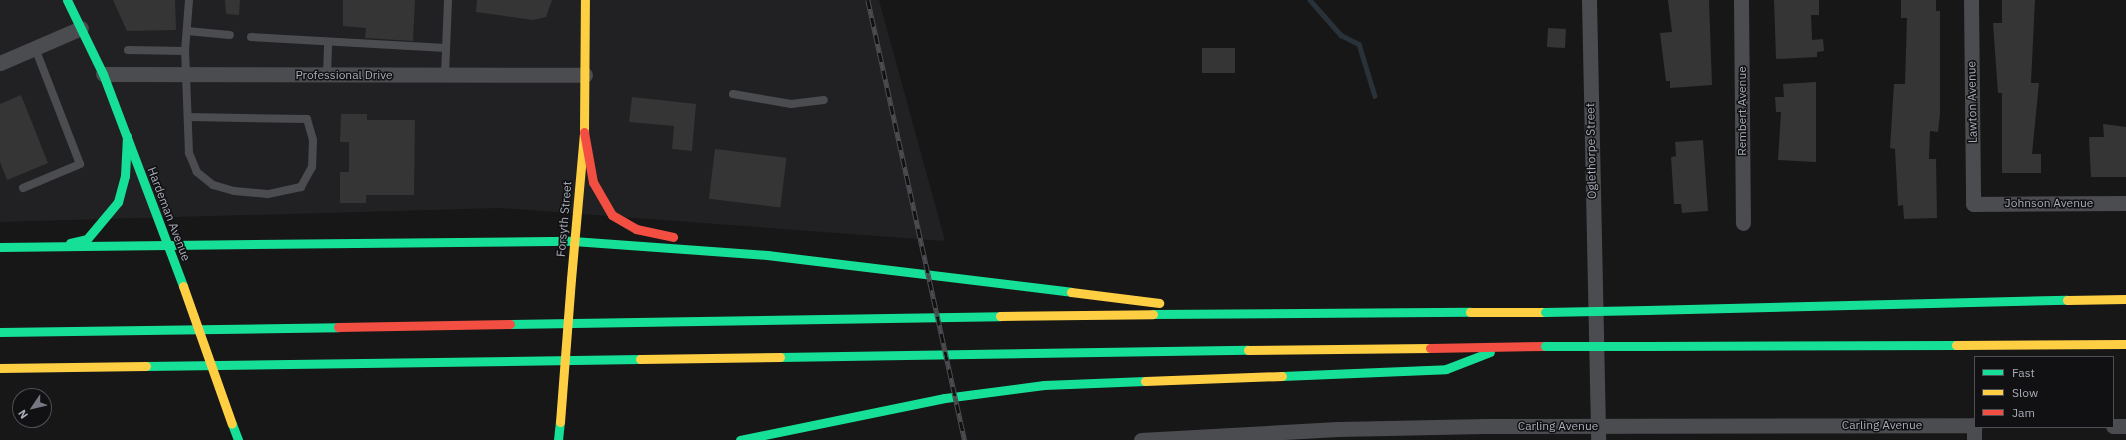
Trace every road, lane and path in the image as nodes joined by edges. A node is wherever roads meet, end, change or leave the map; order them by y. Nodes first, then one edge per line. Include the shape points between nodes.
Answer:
1 (67, 0) edge
2 (189, 0) edge
3 (448, 0) edge
4 (585, 0) edge
5 (1589, 0) edge
6 (1741, 0) edge
7 (1971, 0) edge
8 (81, 28) junction
9 (187, 31) junction
10 (230, 35) dead end
11 (251, 37) dead end
12 (328, 44) junction
13 (35, 48) junction
14 (446, 48) junction
15 (128, 50) dead end
16 (185, 51) junction
17 (0, 63) edge
18 (103, 74) junction
19 (188, 74) junction
20 (327, 75) junction
21 (445, 75) junction
22 (585, 75) junction
23 (733, 94) dead end
24 (824, 100) dead end
25 (188, 117) junction
26 (584, 132) junction
27 (127, 136) junction
28 (22, 188) dead end
29 (2126, 203) edge
30 (1973, 204) joint
31 (1743, 223) dead end
32 (573, 240) junction
33 (168, 245) junction
34 (56, 246) junction
35 (0, 247) edge
36 (767, 255) junction
37 (2126, 299) edge
38 (1220, 313) junction
39 (0, 332) edge
40 (2126, 344) edge
41 (1504, 347) junction
42 (0, 368) edge
43 (2114, 426) edge
44 (2126, 426) edge
45 (1975, 430) edge
46 (1598, 433) edge
47 (1183, 438) edge
48 (238, 440) edge
49 (558, 440) edge
50 (740, 440) edge
51 (1142, 440) edge

1 - 8 main road, Hardeman Avenue
2 - 9 lane
3 - 14 lane
4 - 22 main road, Forsyth Street
5 - 46 street, Oglethorpe Street via 1593,301
6 - 31 street, Rembert Avenue
7 - 30 street, Lawton Avenue
8 - 13 street
8 - 18 main road, Hardeman Avenue
9 - 10 lane
9 - 16 lane
11 - 12 lane
12 - 14 lane
12 - 20 lane
13 - 17 street
13 - 28 lane via 80,164
14 - 21 lane
15 - 16 lane
16 - 19 lane
18 - 19 street, Professional Drive
18 - 27 main road, Hardeman Avenue
19 - 20 street, Professional Drive
19 - 25 lane
20 - 21 street, Professional Drive
21 - 22 street, Professional Drive
22 - 26 main road, Forsyth Street
23 - 24 lane via 791,104
25 - 25 lane via 307,119 313,140 312,167 301,187 268,194 234,191 213,185 197,172 189,153
26 - 32 main road, Forsyth Street
26 - 36 main road via 598,195 622,223 649,232
27 - 33 main road, Hardeman Avenue
27 - 34 main road via 124,186 110,215 87,239
29 - 30 street, Johnson Avenue
32 - 33 main road
32 - 36 main road
32 - 49 main road, Forsyth Street, bridge
33 - 34 main road
33 - 48 main road, Hardeman Avenue, bridge
34 - 35 main road
36 - 38 main road via 1098,294
37 - 38 main road, bridge via 1545,312
38 - 39 main road
40 - 41 main road, bridge
41 - 42 main road
41 - 50 main road via 1446,369 1044,385 945,398
43 - 44 street
45 - 46 street, Carling Avenue
46 - 47 street, Carling Avenue via 1338,429
47 - 51 street, Carling Avenue

